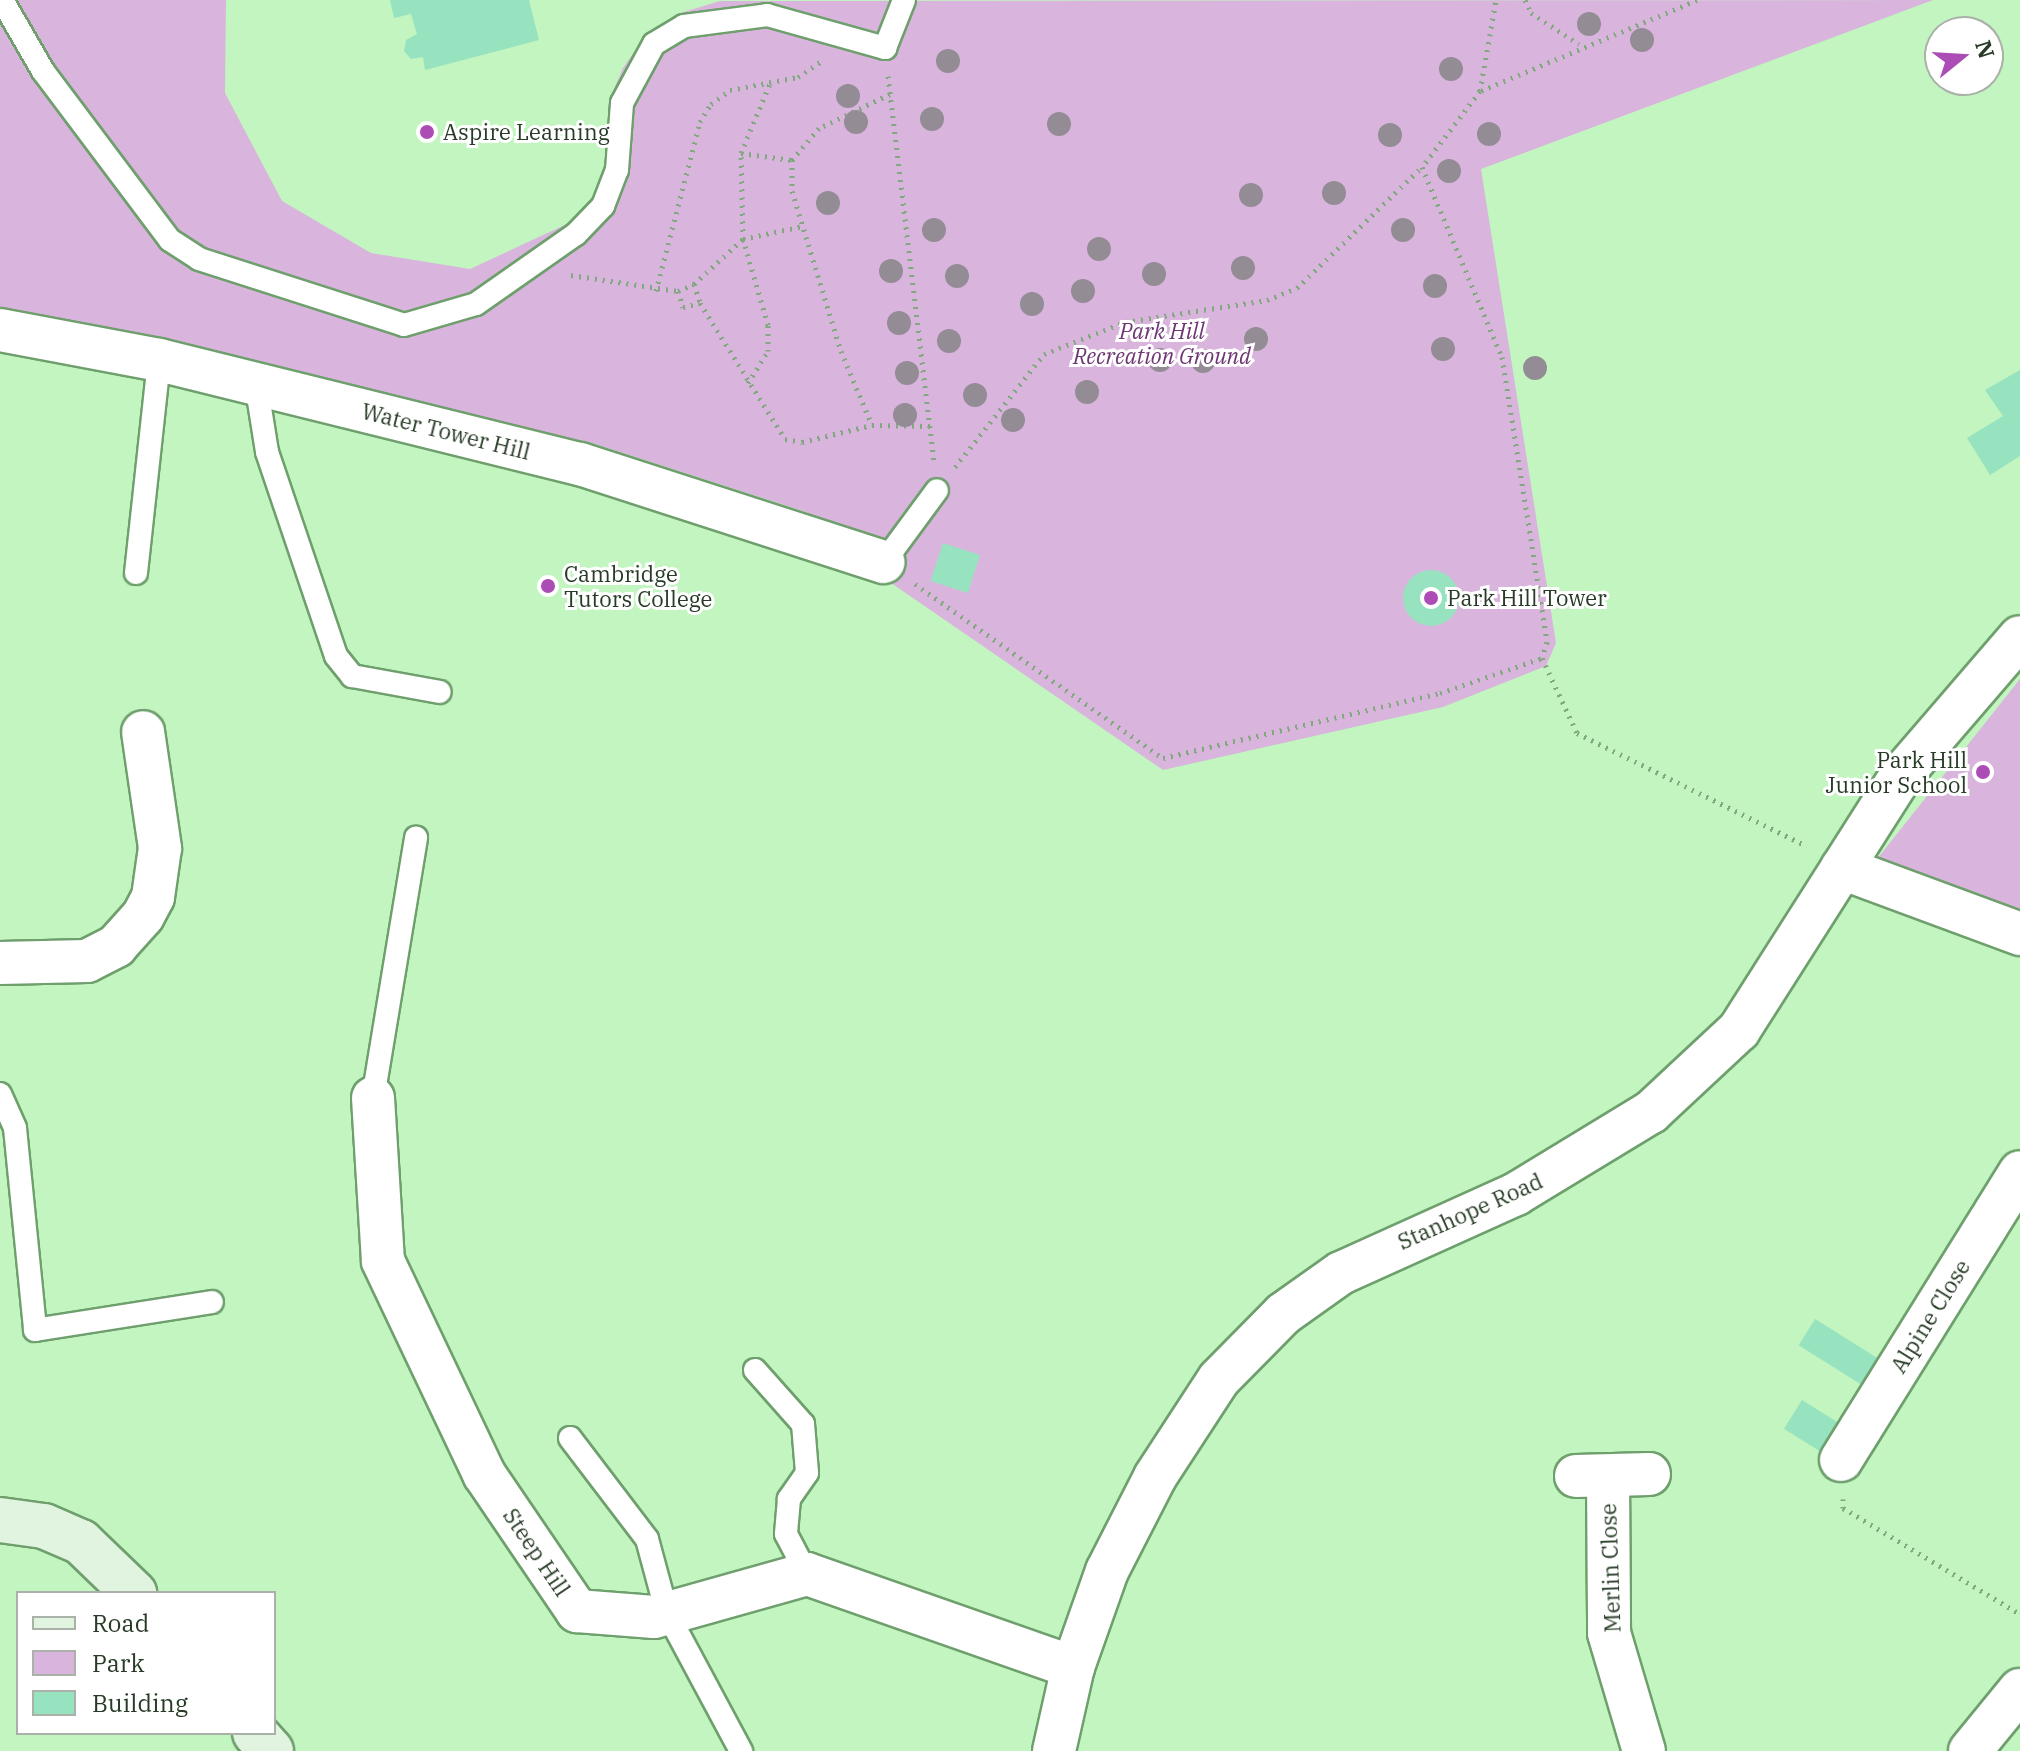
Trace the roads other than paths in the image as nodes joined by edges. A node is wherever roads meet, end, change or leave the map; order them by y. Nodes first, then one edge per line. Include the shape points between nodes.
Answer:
1 (2, 0) edge
2 (904, 0) edge
3 (0, 330) edge
4 (159, 360) junction
5 (256, 383) junction
6 (937, 490) road end
7 (884, 562) joint
8 (136, 573) dead end
9 (2020, 637) edge
10 (440, 692) dead end
11 (143, 732) dead end
12 (416, 838) dead end
13 (1842, 868) junction
14 (2020, 934) edge
15 (0, 963) edge
16 (0, 1094) edge
17 (373, 1098) joint
18 (2020, 1172) edge
19 (212, 1302) dead end
20 (755, 1370) dead end
21 (570, 1438) dead end
22 (1841, 1460) road end
23 (1611, 1475) dead end
24 (0, 1520) edge
25 (807, 1574) junction
26 (132, 1591) edge
27 (667, 1613) junction
28 (1073, 1667) junction
29 (2020, 1690) edge
30 (257, 1735) edge
31 (271, 1751) edge
32 (741, 1751) edge
33 (1054, 1751) edge
34 (1644, 1751) edge
35 (1970, 1751) edge

1 - 2 lane via 43,71 170,240 199,259 404,325 476,304 603,206 617,170 622,103 654,44 684,26 767,15 885,48
3 - 4 street, Water Tower Hill
4 - 5 street, Water Tower Hill
4 - 8 lane
5 - 7 street, Water Tower Hill via 580,464
5 - 10 lane via 267,452 336,656 352,676
6 - 7 lane
9 - 13 street, Stanhope Road via 1903,773
11 - 15 street via 160,848 153,897 143,916 116,946 87,961
12 - 17 lane
13 - 14 street
13 - 28 street, Stanhope Road via 1739,1030 1651,1112 1516,1194 1341,1273 1250,1345 1219,1379 1155,1477 1107,1571
16 - 19 lane via 15,1128 35,1330
17 - 27 street, Steep Hill via 383,1261 484,1474 577,1611
18 - 22 street, Alpine Close
20 - 25 lane via 803,1424 807,1473 789,1499 786,1534
21 - 27 lane via 647,1539
23 - 34 street, Merlin Close via 1609,1633
24 - 26 main road via 44,1526 81,1542
25 - 27 street, Steep Hill
25 - 28 street
27 - 32 lane
28 - 33 street, Stanhope Road
29 - 35 street
30 - 31 main road

